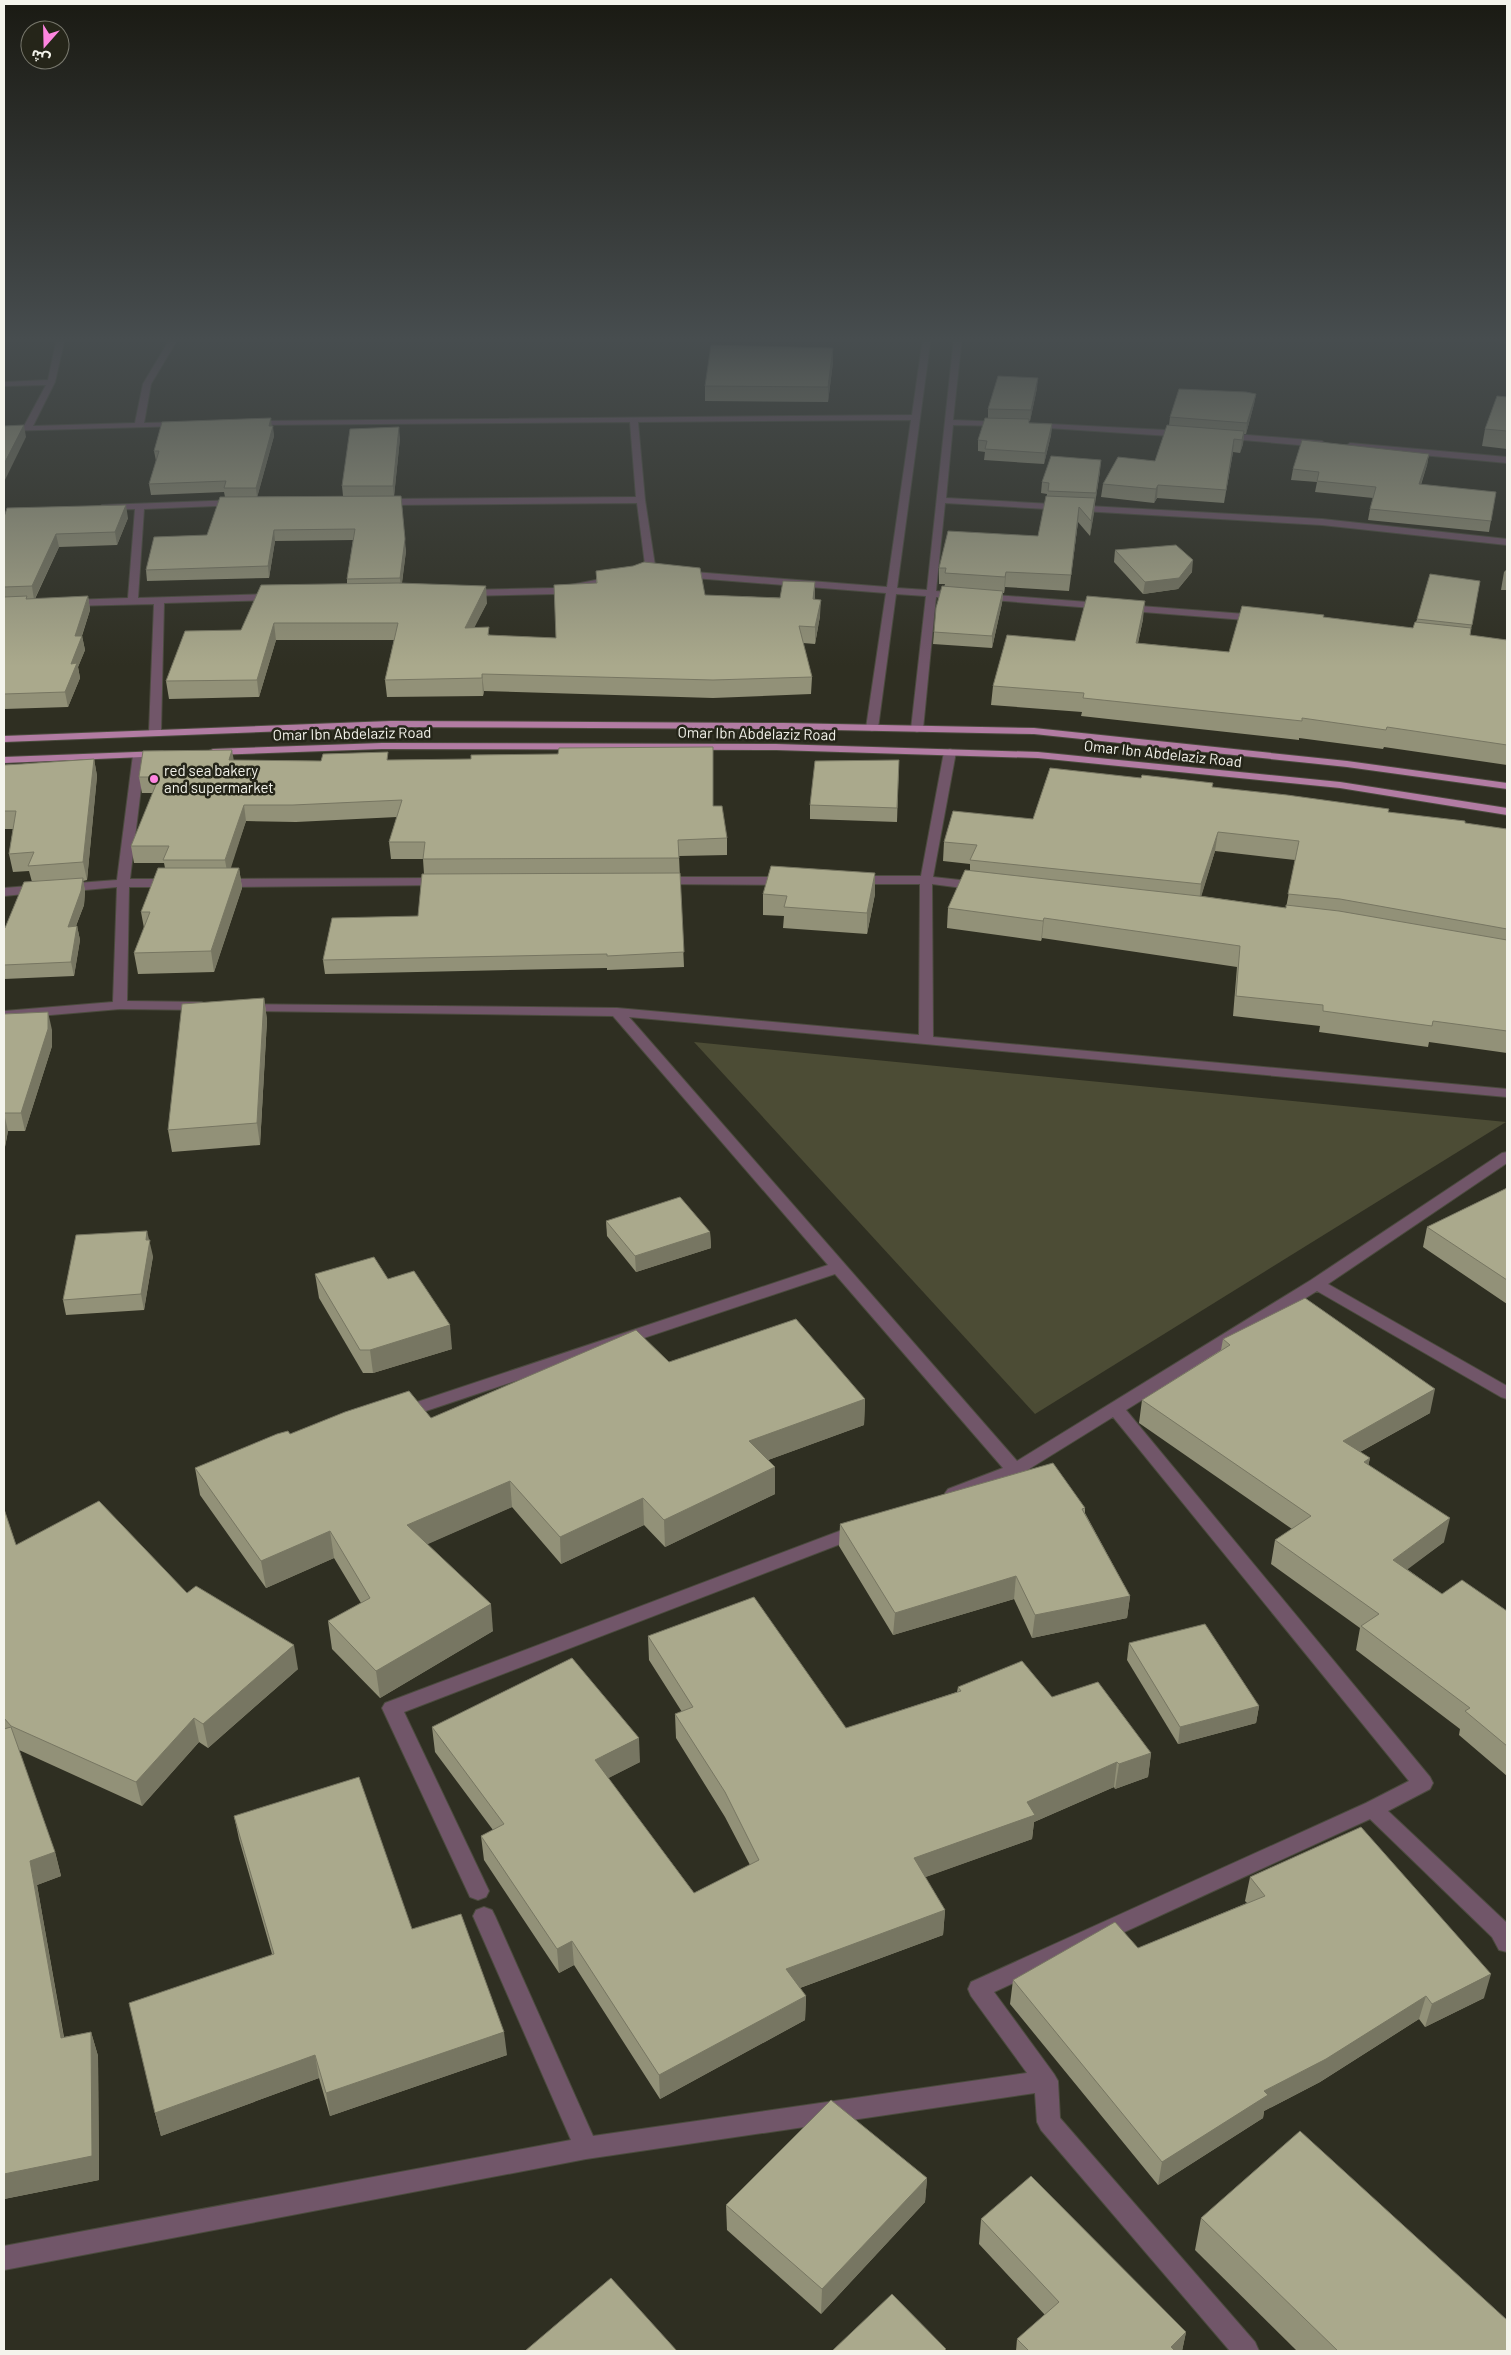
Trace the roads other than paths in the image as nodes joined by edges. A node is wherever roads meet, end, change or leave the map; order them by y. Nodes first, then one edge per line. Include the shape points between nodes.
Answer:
1 (636, 447) edge
2 (912, 447) edge
3 (946, 447) edge
4 (1359, 447) edge
5 (1507, 460) edge
6 (640, 500) junction
7 (941, 500) junction
8 (374, 502) edge
9 (246, 503) edge
10 (140, 505) junction
11 (92, 507) edge
12 (1507, 542) edge
13 (622, 578) edge
14 (891, 590) junction
15 (456, 593) edge
16 (931, 594) junction
17 (288, 597) edge
18 (133, 600) junction
19 (159, 600) junction
20 (63, 604) edge
21 (1271, 619) edge
22 (872, 728) junction
23 (916, 729) junction
24 (155, 732) junction
25 (4, 739) edge
26 (198, 752) edge
27 (950, 752) junction
28 (178, 753) edge
29 (139, 755) junction
30 (4, 760) edge
31 (1507, 786) edge
32 (1507, 812) edge
33 (797, 880) edge
34 (846, 880) edge
35 (926, 880) junction
36 (648, 881) edge
37 (450, 882) edge
38 (123, 883) junction
39 (182, 883) edge
40 (212, 883) edge
41 (994, 888) edge
42 (4, 892) edge
43 (120, 1005) junction
44 (617, 1012) junction
45 (4, 1015) edge
46 (926, 1040) junction
47 (1507, 1093) edge
48 (1507, 1156) edge
49 (839, 1267) junction
50 (1317, 1284) junction
51 (1507, 1393) edge
52 (1115, 1408) junction
53 (388, 1418) edge
54 (1015, 1470) junction
55 (941, 1498) edge
56 (876, 1523) edge
57 (1373, 1809) junction
58 (478, 1892) dead end
59 (484, 1916) dead end
60 (1505, 1934) edge
61 (1046, 2081) junction
62 (586, 2148) junction
63 (4, 2258) edge
64 (1246, 2351) edge

1 - 6 street
2 - 14 street
3 - 7 street
4 - 5 street
6 - 8 street
6 - 14 street via 656,573
7 - 12 street via 1322,522
7 - 16 street
9 - 10 street
10 - 11 street
10 - 18 street
13 - 15 street via 555,590
14 - 16 street
14 - 22 street
16 - 21 street via 1212,612
16 - 23 street
17 - 19 street
18 - 19 street
18 - 20 street
19 - 24 street
22 - 23 main road, Omar Ibn Abdelaziz Road
22 - 24 main road, Omar Ibn Abdelaziz Road via 391,724
23 - 31 main road, Omar Ibn Abdelaziz Road via 1034,731 1347,764
24 - 25 main road, Omar Ibn Abdelaziz Road
26 - 27 main road, Omar Ibn Abdelaziz Road via 382,746 776,747
27 - 32 main road, Omar Ibn Abdelaziz Road via 1038,755 1340,785
27 - 35 street
28 - 29 main road
29 - 30 main road
29 - 38 street
33 - 36 street
34 - 35 street
35 - 41 street
35 - 46 street
37 - 40 street
38 - 39 street
38 - 42 street
38 - 43 street
43 - 44 street
43 - 45 street
44 - 46 street
44 - 49 street
46 - 47 street
48 - 50 street
49 - 53 street
49 - 54 street
50 - 51 street
50 - 52 street
52 - 54 street
52 - 57 street via 1423,1782
54 - 55 street
56 - 58 street via 392,1708
57 - 60 street
57 - 61 street via 979,1989
59 - 62 street
61 - 62 street
61 - 64 street via 1049,2122
62 - 63 street

